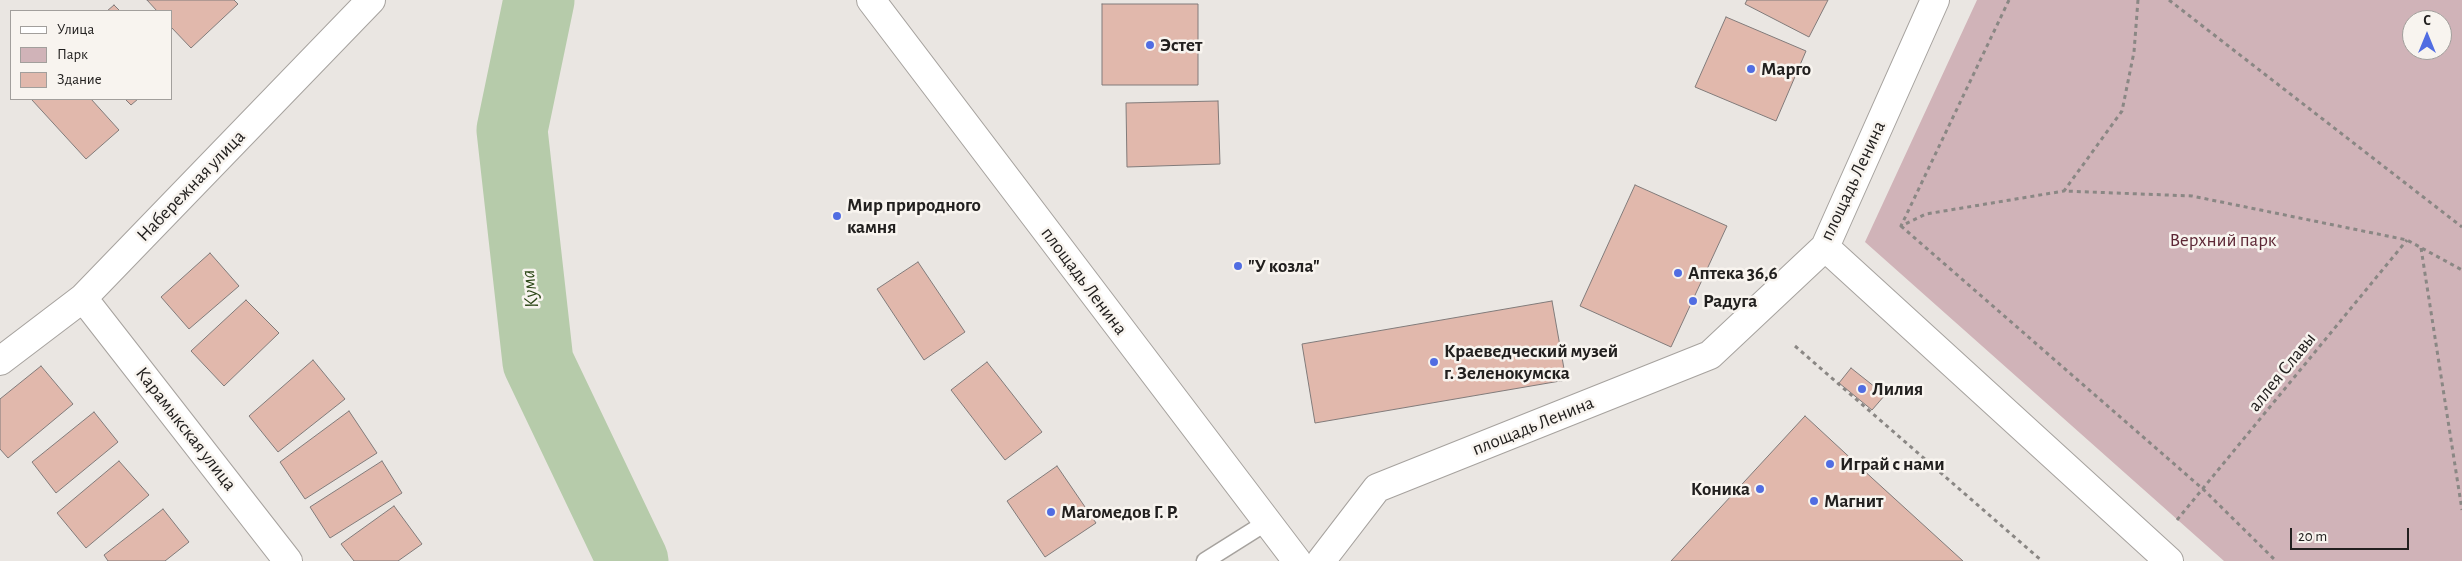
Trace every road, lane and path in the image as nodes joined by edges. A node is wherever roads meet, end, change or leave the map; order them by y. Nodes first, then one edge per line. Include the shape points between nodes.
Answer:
1 (371, 0) edge
2 (870, 0) edge
3 (1935, 0) edge
4 (2009, 0) edge
5 (2138, 0) edge
6 (2169, 0) edge
7 (2064, 190) junction
8 (1901, 226) junction
9 (2462, 227) edge
10 (2407, 240) junction
11 (1825, 247) junction
12 (2421, 248) junction
13 (2462, 270) edge
14 (83, 298) junction
15 (1794, 346) dead end
16 (0, 361) edge
17 (2204, 490) junction
18 (2462, 510) edge
19 (2177, 520) dead end
20 (1267, 522) junction
21 (288, 561) edge
22 (1205, 561) edge
23 (1297, 561) edge
24 (1321, 561) edge
25 (2042, 561) edge
26 (2169, 561) edge
27 (2276, 561) edge

1 - 14 street, Набережная улица
2 - 20 street, площадь Ленина
3 - 11 street, площадь Ленина
4 - 8 path
5 - 7 path via 2134,52 2122,111
6 - 9 path
7 - 8 path via 1926,214
7 - 10 path via 2192,196
8 - 17 path
10 - 12 path
10 - 17 path, аллея Славы
11 - 24 street, площадь Ленина via 1710,354 1378,488
11 - 26 street
12 - 13 path
12 - 18 path
14 - 16 street, Набережная улица
14 - 21 street, Карамыкская улица
15 - 25 path
17 - 19 path, аллея Славы
17 - 27 path
20 - 22 lane
20 - 23 street, площадь Ленина

